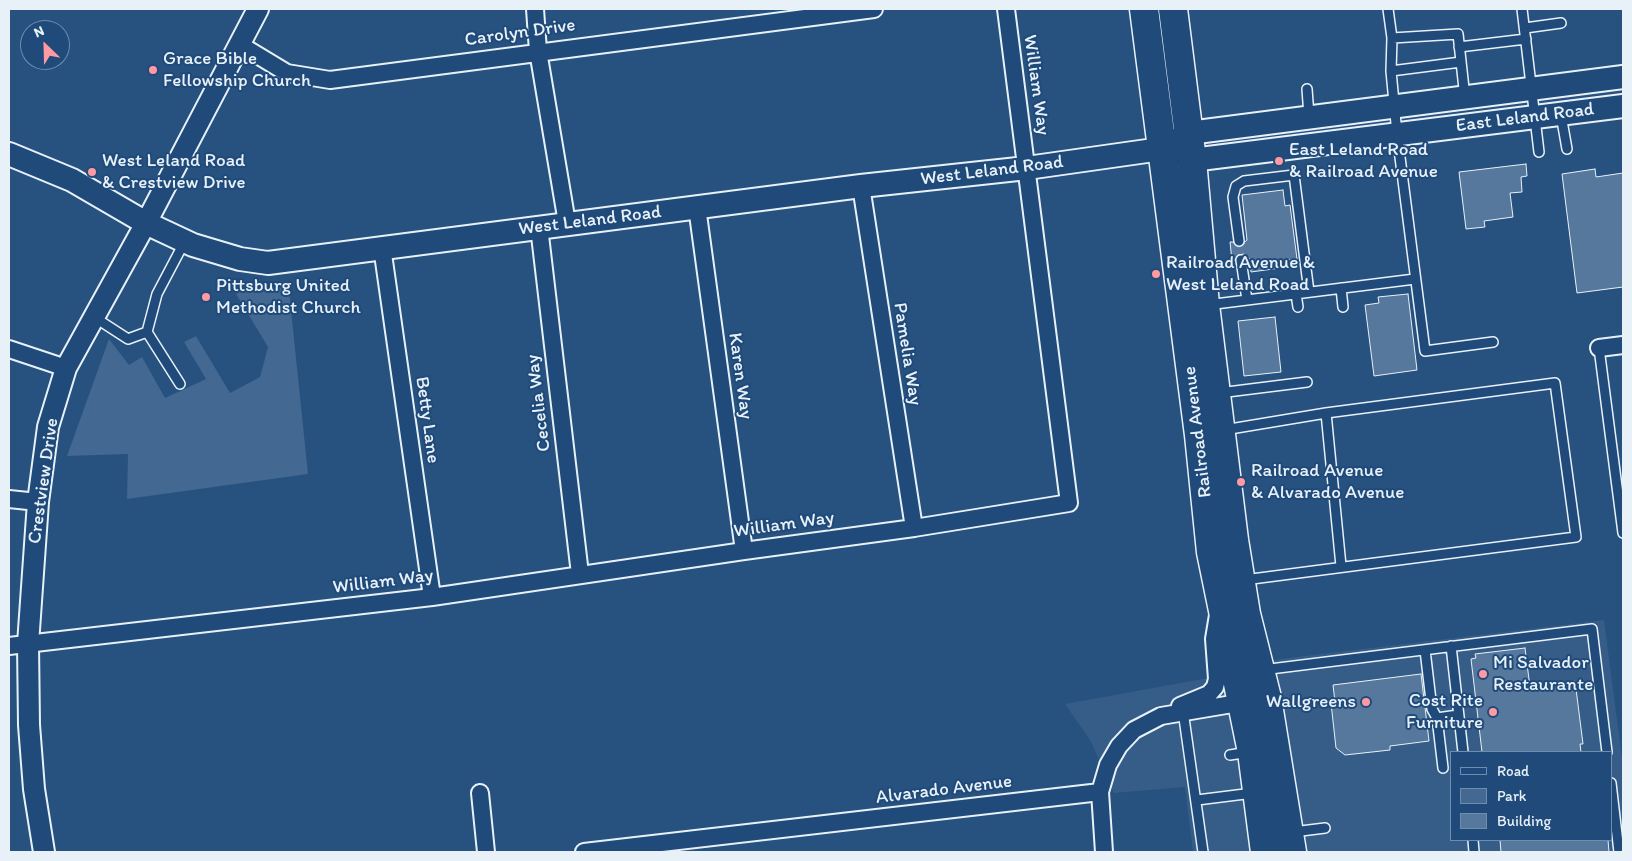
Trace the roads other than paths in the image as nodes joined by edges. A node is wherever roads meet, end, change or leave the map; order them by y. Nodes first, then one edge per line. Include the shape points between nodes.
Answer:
1 (258, 9) edge
2 (535, 9) edge
3 (874, 9) edge
4 (1006, 9) edge
5 (1144, 9) edge
6 (1173, 9) edge
7 (1388, 9) edge
8 (1522, 9) edge
9 (1561, 23) dead end
10 (1525, 28) junction
11 (1392, 38) junction
12 (1526, 39) junction
13 (239, 44) junction
14 (1459, 47) junction
15 (538, 51) junction
16 (1461, 62) junction
17 (1391, 71) junction
18 (1623, 78) edge
19 (1307, 89) dead end
20 (1532, 89) junction
21 (1465, 98) junction
22 (1623, 106) edge
23 (1395, 107) junction
24 (1561, 114) junction
25 (1534, 117) junction
26 (1310, 118) junction
27 (1189, 133) junction
28 (1397, 134) junction
29 (1162, 149) junction
30 (1567, 149) dead end
31 (1539, 152) dead end
32 (9, 154) edge
33 (1192, 160) junction
34 (1027, 168) junction
35 (861, 186) junction
36 (697, 207) junction
37 (146, 223) junction
38 (567, 223) junction
39 (538, 227) junction
40 (185, 241) junction
41 (1239, 241) dead end
42 (382, 248) junction
43 (1241, 260) dead end
44 (1415, 279) junction
45 (1341, 288) junction
46 (1309, 292) junction
47 (1296, 294) junction
48 (1246, 300) junction
49 (1205, 305) junction
50 (1298, 307) dead end
51 (1343, 307) dead end
52 (94, 317) junction
53 (147, 332) junction
54 (1493, 342) dead end
55 (1623, 345) edge
56 (1599, 348) joint
57 (9, 350) edge
58 (66, 368) junction
59 (1307, 382) dead end
60 (180, 384) dead end
61 (1216, 393) junction
62 (1326, 413) junction
63 (1210, 433) junction
64 (9, 499) edge
65 (38, 502) junction
66 (914, 528) junction
67 (1623, 533) edge
68 (744, 551) junction
69 (1341, 566) junction
70 (580, 574) junction
71 (1240, 581) junction
72 (432, 597) junction
73 (1220, 601) junction
74 (19, 645) edge
75 (1450, 646) junction
76 (1425, 650) junction
77 (1249, 672) junction
78 (1255, 700) junction
79 (1184, 711) junction
80 (1458, 715) junction
81 (1161, 716) junction
82 (1437, 718) junction
83 (1463, 751) edge
84 (1607, 751) edge
85 (1443, 768) dead end
86 (1100, 792) junction
87 (1612, 792) edge
88 (480, 793) dead end
89 (1258, 793) junction
90 (1197, 800) junction
91 (1325, 828) dead end
92 (1291, 842) edge
93 (44, 852) edge
94 (486, 852) edge
95 (584, 852) edge
96 (1104, 852) edge
97 (1203, 852) edge
98 (1266, 852) edge
99 (1619, 852) edge

1 - 13 street, Crestview Drive
2 - 15 street
3 - 15 street, Carolyn Drive
4 - 34 street, William Way
5 - 29 highway, Railroad Avenue
6 - 27 highway, Railroad Avenue
7 - 11 lane
8 - 10 lane
9 - 10 lane
10 - 12 lane
11 - 14 lane via 1458,34
11 - 17 lane
12 - 14 lane
12 - 20 lane
13 - 15 street, Carolyn Drive via 287,73 330,80
13 - 37 street, Crestview Drive
14 - 16 lane
15 - 38 street
16 - 17 lane
16 - 21 lane
17 - 23 lane
18 - 20 main road, East Leland Road
19 - 26 lane
20 - 21 main road, East Leland Road
20 - 25 lane
21 - 23 main road, East Leland Road
22 - 24 main road, East Leland Road
23 - 26 main road, East Leland Road
23 - 28 lane
24 - 25 main road, East Leland Road
24 - 30 lane
25 - 28 main road, East Leland Road
25 - 31 lane
26 - 27 main road, East Leland Road
27 - 29 main road, West Leland Road
27 - 33 highway, Railroad Avenue
28 - 33 main road, East Leland Road
28 - 44 lane
29 - 33 main road, East Leland Road
29 - 34 main road, West Leland Road
29 - 63 highway, Railroad Avenue
32 - 37 main road, West Leland Road via 72,180
33 - 49 highway, Railroad Avenue
34 - 35 main road, West Leland Road
34 - 66 street, William Way via 1069,503
35 - 36 main road, West Leland Road
35 - 66 street, Pamelia Way
36 - 38 main road, West Leland Road
36 - 68 street, Karen Way
37 - 40 main road, West Leland Road
37 - 52 street, Crestview Drive
38 - 39 main road, West Leland Road
39 - 42 main road, West Leland Road
39 - 70 street, Cecelia Way
40 - 42 main road, West Leland Road via 240,259 268,263
40 - 53 lane via 157,294
41 - 46 lane via 1233,197 1236,186 1244,181 1294,174
42 - 72 street, Betty Lane
43 - 48 lane
44 - 45 lane
44 - 54 lane via 1425,351
45 - 46 lane
45 - 51 lane
46 - 47 lane
47 - 48 lane
47 - 50 lane
48 - 49 lane
49 - 61 highway, Railroad Avenue
52 - 53 lane via 128,339
52 - 58 street, Crestview Drive
53 - 60 lane
55 - 56 street
56 - 67 lane
57 - 58 street
58 - 65 street, Crestview Drive via 48,427
59 - 61 lane
61 - 63 highway, Railroad Avenue
62 - 63 lane
62 - 69 lane
62 - 69 lane via 1555,383 1576,537
63 - 71 highway, Railroad Avenue
63 - 73 highway, Railroad Avenue via 1211,552
64 - 65 street
65 - 74 street, Crestview Drive
66 - 68 street, William Way
68 - 70 street, William Way
69 - 71 lane
70 - 72 street, William Way
71 - 77 highway, Railroad Avenue
72 - 74 street, William Way
73 - 77 highway, Railroad Avenue
73 - 81 street via 1214,639 1215,687 1209,694
74 - 93 street, Crestview Drive
75 - 76 lane
75 - 80 lane
75 - 84 lane via 1592,629
76 - 77 lane
76 - 82 lane via 1432,709
77 - 78 highway, Railroad Avenue
78 - 79 street
78 - 89 highway, Railroad Avenue via 1241,753
78 - 92 highway, Railroad Avenue
79 - 81 street
79 - 90 lane
80 - 82 lane
80 - 83 lane
81 - 86 street via 1134,730 1119,746 1108,765
82 - 85 lane
86 - 95 street, Alvarado Avenue
86 - 96 street
87 - 99 lane
88 - 94 street
89 - 90 lane
89 - 98 highway, Railroad Avenue
90 - 97 lane
91 - 92 lane

